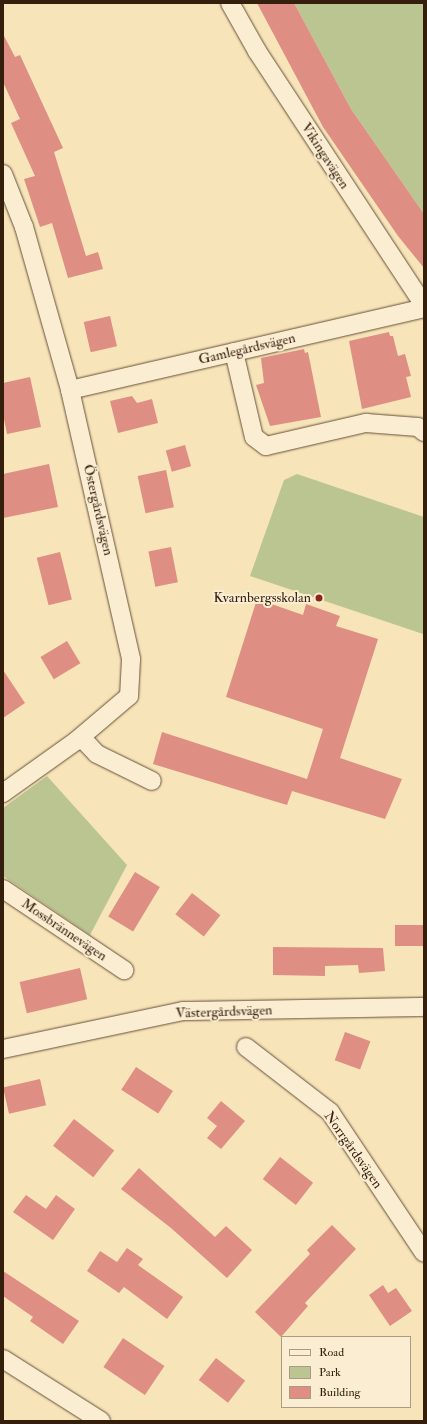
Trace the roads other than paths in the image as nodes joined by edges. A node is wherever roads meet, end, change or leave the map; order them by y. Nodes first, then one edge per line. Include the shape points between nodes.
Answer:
1 (230, 3) edge
2 (3, 174) edge
3 (424, 306) edge
4 (234, 352) junction
5 (70, 390) junction
6 (424, 432) edge
7 (81, 737) junction
8 (152, 781) dead end
9 (3, 793) edge
10 (3, 889) edge
11 (124, 970) dead end
12 (424, 1007) edge
13 (246, 1047) dead end
14 (3, 1050) edge
15 (424, 1253) edge
16 (3, 1359) edge
17 (101, 1421) edge

1 - 3 street, Vikingavägen via 256,51
2 - 5 street, Östergårdsvägen via 24,227
3 - 4 street, Gamlegårdsvägen
4 - 5 street, Gamlegårdsvägen
4 - 6 street via 254,437 266,446 366,423 418,427
5 - 7 street, Östergårdsvägen via 131,659 129,696
7 - 8 street via 97,754
7 - 9 street, Östergårdsvägen
10 - 11 street, Mossbrännevägen
12 - 14 street, Västergårdsvägen via 183,1011
13 - 15 street, Norrgårdsvägen via 330,1112
16 - 17 street

